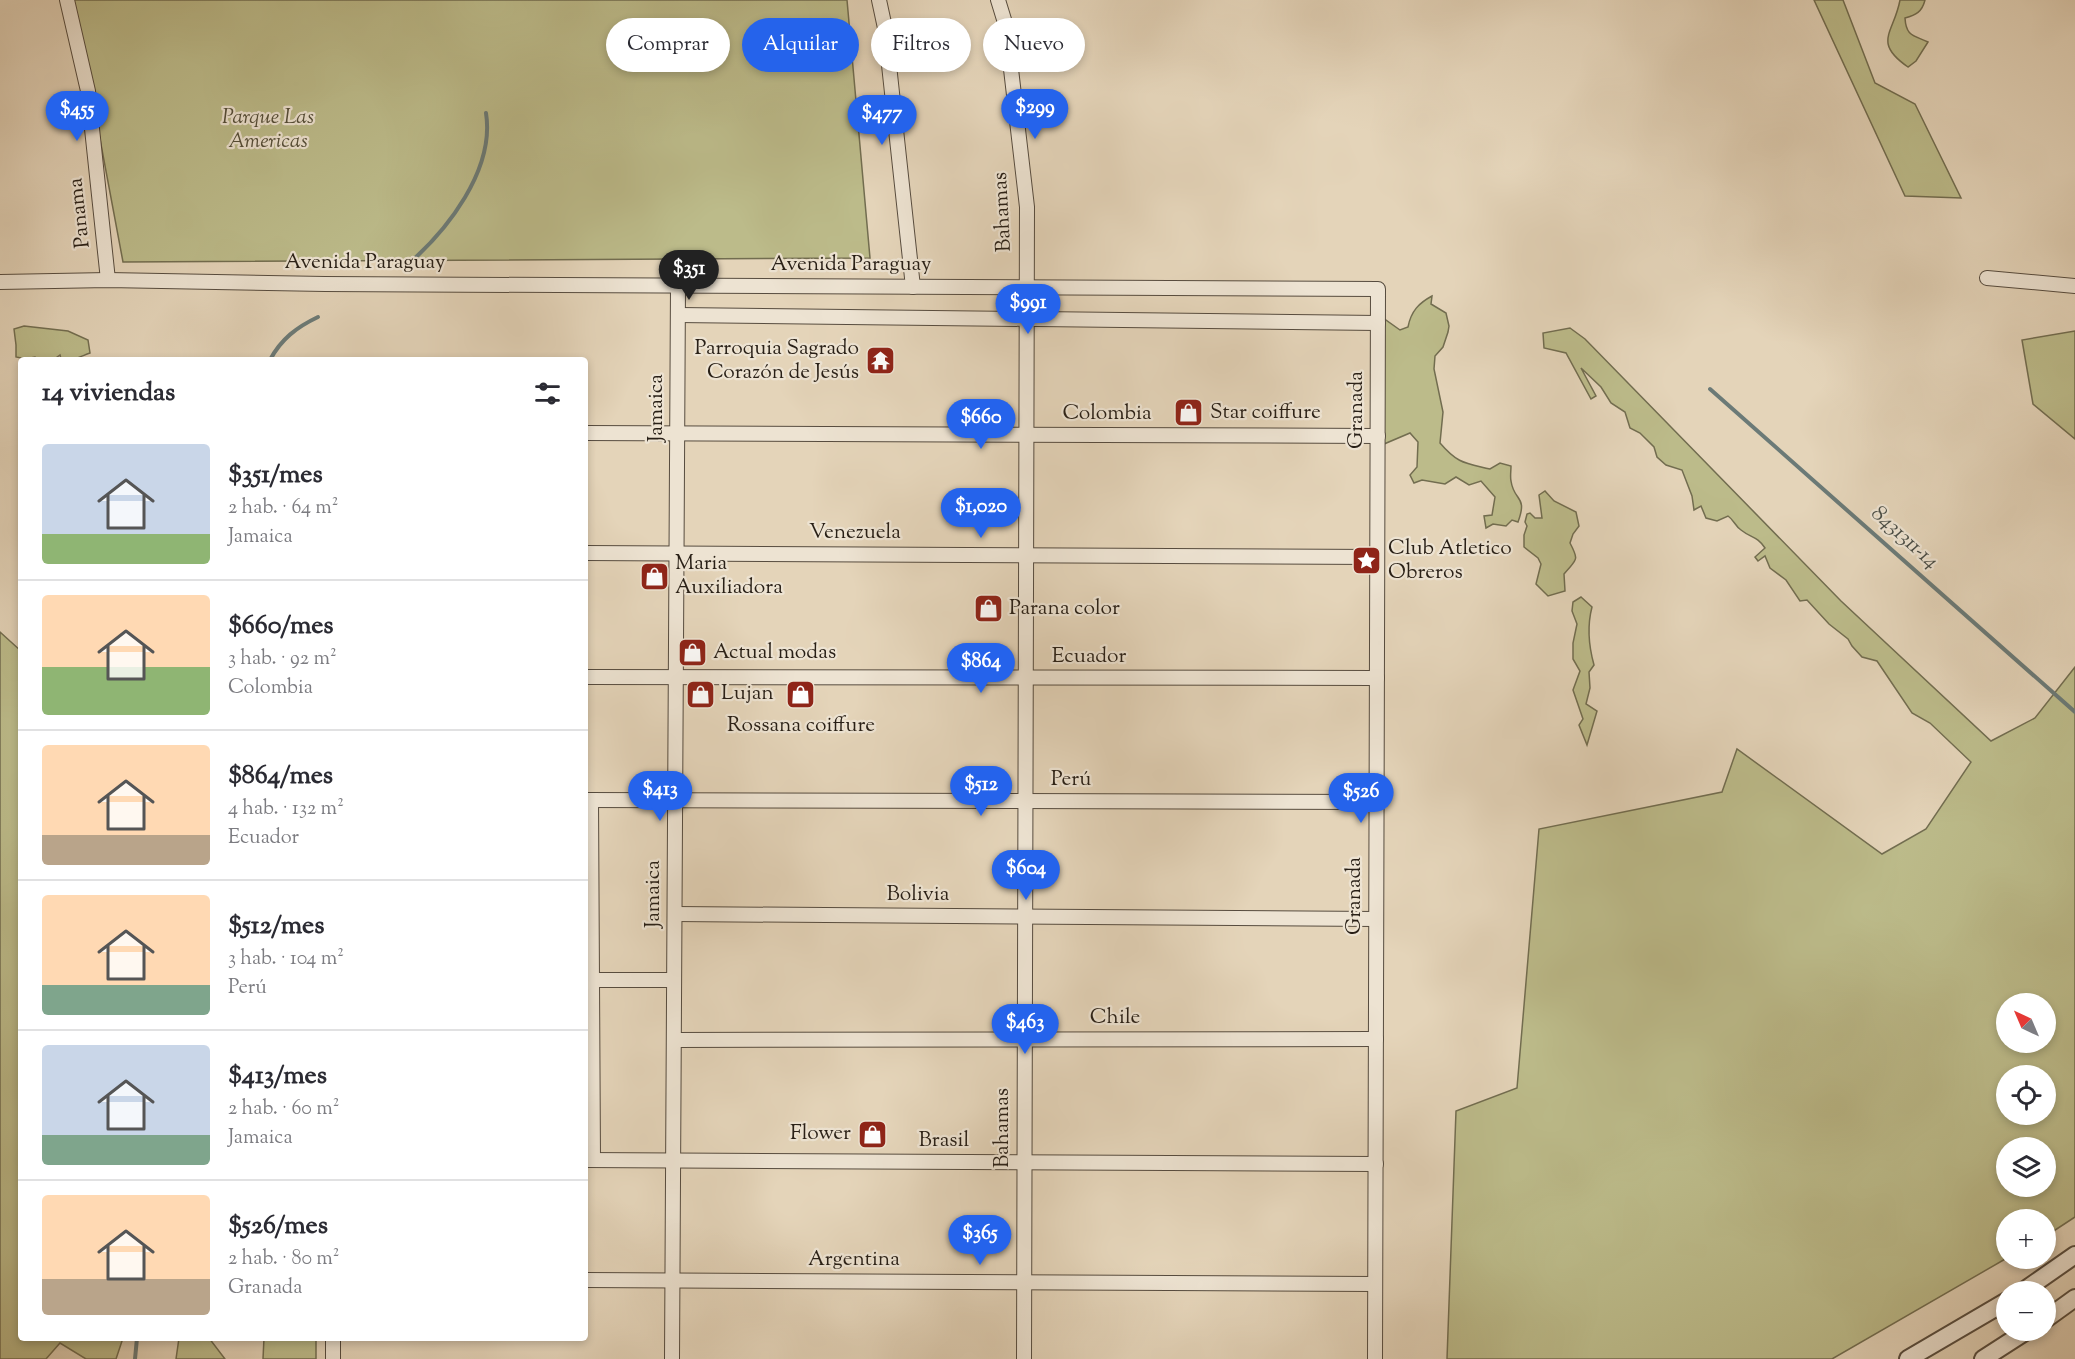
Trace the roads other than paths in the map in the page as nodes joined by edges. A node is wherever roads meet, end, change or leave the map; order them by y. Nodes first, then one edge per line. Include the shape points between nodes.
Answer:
1 (67, 0) edge
2 (879, 0) edge
3 (998, 0) edge
4 (1987, 278) dead end
5 (108, 280) junction
6 (0, 282) edge
7 (678, 286) junction
8 (2075, 286) edge
9 (913, 287) junction
10 (1027, 287) junction
11 (1378, 289) joint
12 (678, 315) junction
13 (1027, 319) junction
14 (1378, 323) junction
15 (588, 433) edge
16 (678, 433) junction
17 (1026, 435) junction
18 (1378, 436) junction
19 (588, 553) edge
20 (677, 554) junction
21 (1026, 555) junction
22 (1377, 556) junction
23 (588, 677) edge
24 (676, 678) junction
25 (1026, 678) junction
26 (1377, 678) junction
27 (588, 800) edge
28 (675, 800) junction
29 (1025, 801) junction
30 (1377, 802) junction
31 (675, 914) junction
32 (1025, 917) junction
33 (1376, 919) junction
34 (589, 980) edge
35 (674, 980) junction
36 (674, 1040) junction
37 (1025, 1040) junction
38 (1376, 1040) junction
39 (589, 1160) edge
40 (673, 1161) junction
41 (1024, 1162) junction
42 (1376, 1164) junction
43 (2075, 1255) edge
44 (588, 1280) edge
45 (673, 1280) junction
46 (2038, 1281) edge
47 (1024, 1282) junction
48 (1375, 1284) junction
49 (2075, 1298) edge
50 (1996, 1307) edge
51 (2056, 1312) edge
52 (333, 1341) edge
53 (2011, 1341) edge
54 (333, 1359) edge
55 (672, 1359) edge
56 (1024, 1359) edge
57 (1375, 1359) edge
58 (1908, 1359) edge
59 (1983, 1359) edge

1 - 5 street, Panama via 88,91
2 - 9 street
3 - 10 street, Bahamas via 1006,26 1027,207
4 - 8 street
5 - 6 street, Avenida Paraguay
5 - 7 street, Avenida Paraguay
7 - 9 street, Avenida Paraguay
7 - 12 street, Jamaica
9 - 10 street, Avenida Paraguay
10 - 11 street, Avenida Paraguay
10 - 13 street, Bahamas
11 - 14 street, Granada
12 - 13 street
12 - 16 street, Jamaica
13 - 14 street
13 - 17 street, Bahamas
14 - 18 street, Granada
15 - 16 street, Colombia
16 - 17 street, Colombia
16 - 20 street, Jamaica
17 - 18 street, Colombia
17 - 21 street, Bahamas
18 - 22 street, Granada
19 - 20 street, Venezuela
20 - 21 street, Venezuela
20 - 24 street, Jamaica
21 - 22 street, Venezuela
21 - 25 street, Bahamas
22 - 26 street, Granada
23 - 24 street, Ecuador
24 - 25 street, Ecuador
24 - 28 street, Jamaica
25 - 26 street, Ecuador
25 - 29 street, Bahamas
26 - 30 street, Granada
27 - 28 street, Perú
27 - 34 street
28 - 29 street, Perú
28 - 31 street, Jamaica
29 - 30 street, Perú
29 - 32 street, Bahamas
30 - 33 street, Granada
31 - 32 street, Bolivia
31 - 35 street, Jamaica
32 - 33 street, Bolivia
32 - 37 street, Bahamas
33 - 38 street, Granada
34 - 35 street
34 - 39 street
35 - 36 street, Jamaica
36 - 37 street, Chile
36 - 40 street, Jamaica
37 - 38 street, Chile
37 - 41 street, Bahamas
38 - 42 street, Granada
39 - 40 street, Brasil
40 - 41 street, Brasil
40 - 45 street, Jamaica
41 - 42 street, Brasil
41 - 47 street, Bahamas
42 - 48 street, Granada
43 - 46 street
44 - 45 street, Argentina
45 - 47 street, Argentina
45 - 55 street, Jamaica
47 - 48 street, Argentina
47 - 56 street, Bahamas
48 - 57 street, Granada
49 - 51 street
50 - 58 street
52 - 54 street
53 - 59 street

